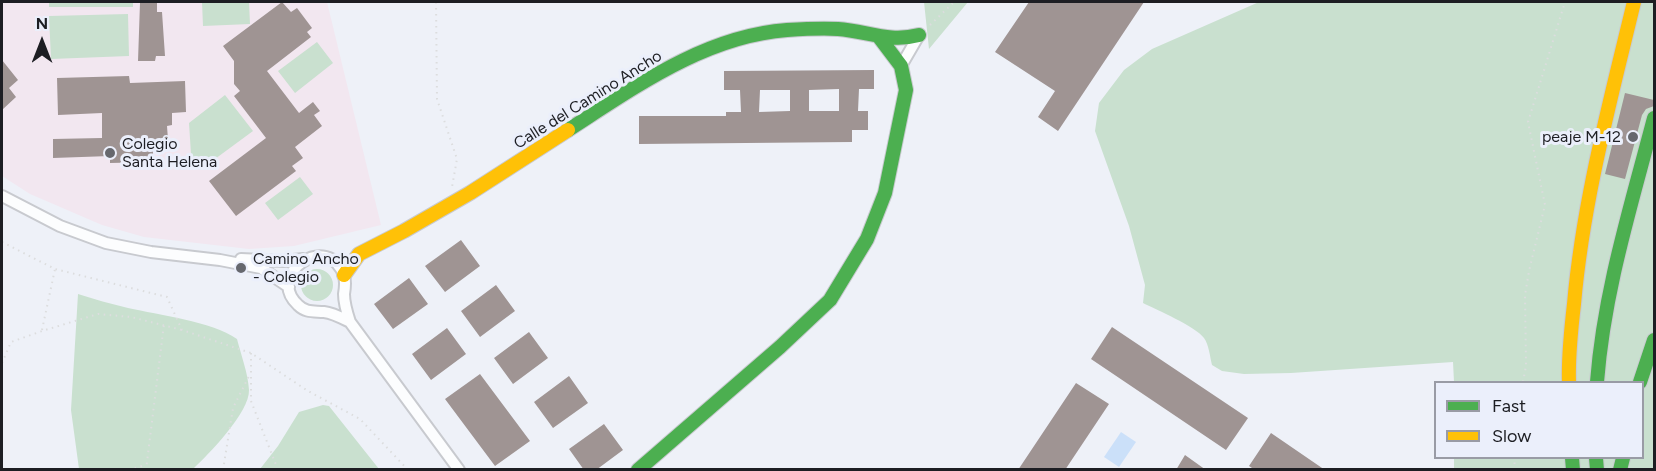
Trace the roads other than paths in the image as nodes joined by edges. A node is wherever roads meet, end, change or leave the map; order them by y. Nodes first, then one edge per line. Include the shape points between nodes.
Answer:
1 (1634, 2) edge
2 (919, 35) joint
3 (879, 37) junction
4 (901, 66) junction
5 (1654, 118) edge
6 (2, 196) edge
7 (306, 259) junction
8 (220, 260) junction
9 (344, 275) junction
10 (289, 287) junction
11 (344, 294) junction
12 (324, 312) junction
13 (350, 322) junction
14 (1654, 340) edge
15 (1569, 381) edge
16 (1597, 381) edge
17 (1640, 381) edge
18 (459, 470) edge
19 (638, 470) edge

1 - 15 main road via 1591,182 1578,256
2 - 3 main road, Calle del Camino Ancho
2 - 4 street
3 - 4 main road
3 - 9 main road, Calle del Camino Ancho via 838,29 786,30 741,38 695,54 627,92 449,205 359,255
4 - 19 main road via 906,90 885,193 867,239 830,300
5 - 16 main road via 1613,267
6 - 8 street via 60,226 106,243
7 - 8 street
7 - 9 street via 324,257 333,261
7 - 10 street via 293,270
8 - 10 street via 261,268
9 - 11 street
10 - 12 street via 291,297 305,310
11 - 12 street via 333,309
11 - 13 street
12 - 13 street
13 - 18 street
14 - 17 main road

